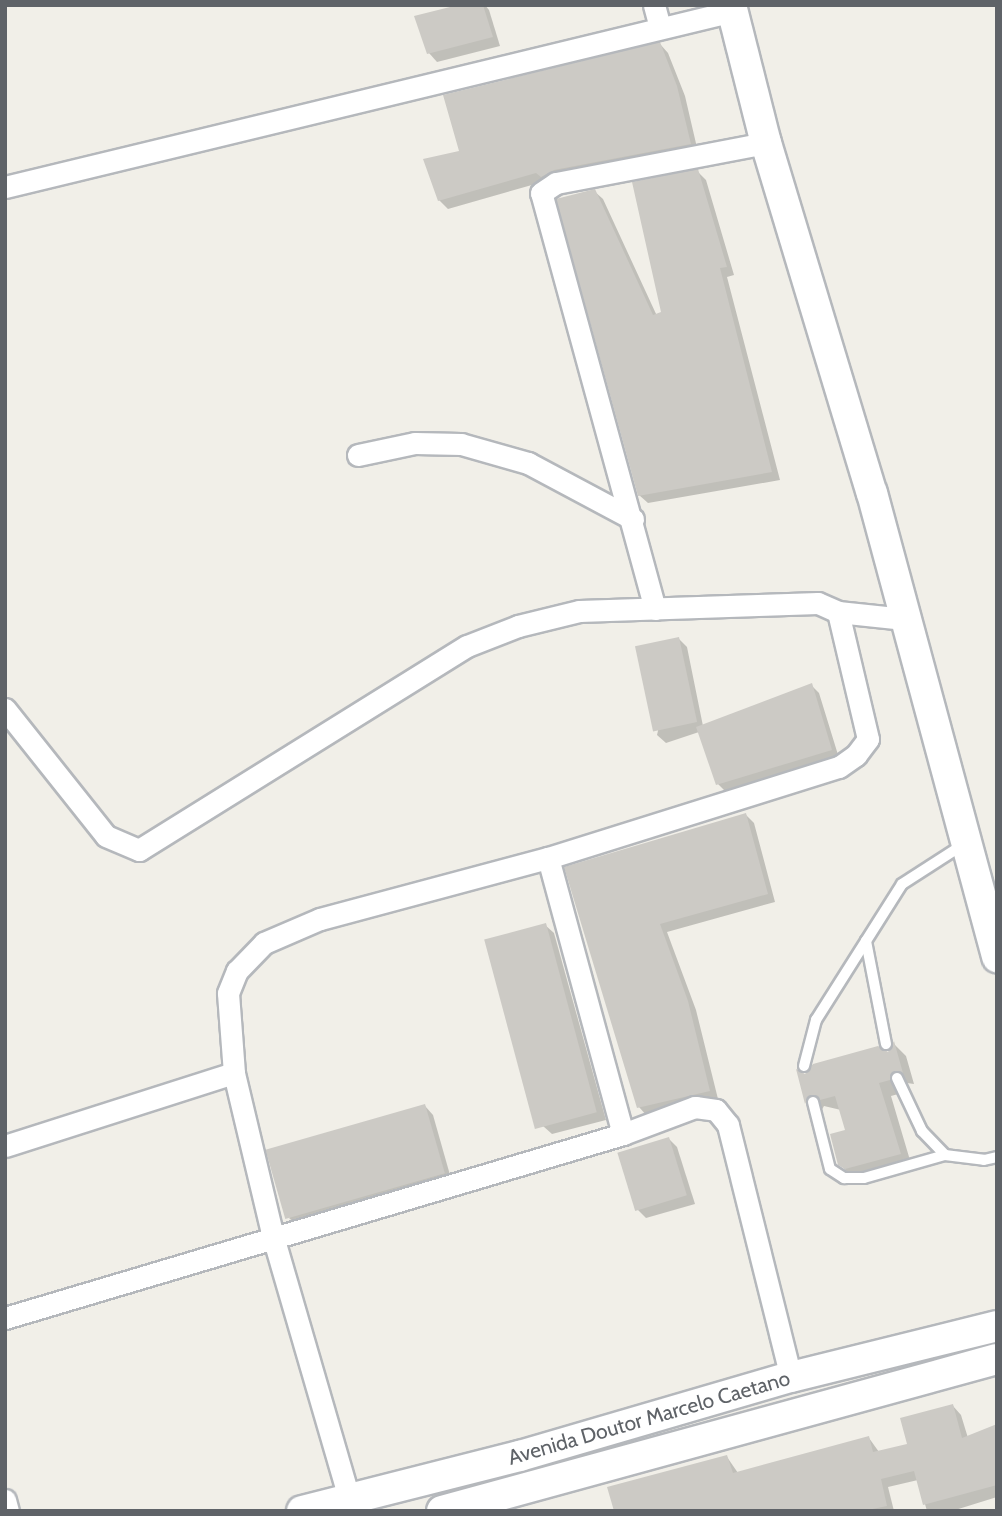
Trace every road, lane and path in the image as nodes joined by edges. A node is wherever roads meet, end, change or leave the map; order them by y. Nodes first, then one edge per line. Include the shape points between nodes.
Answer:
1 (654, 5) edge
2 (732, 8) edge
3 (660, 28) junction
4 (766, 143) junction
5 (5, 187) edge
6 (358, 455) dead end
7 (633, 519) junction
8 (655, 609) junction
9 (838, 612) junction
10 (905, 619) junction
11 (5, 709) edge
12 (968, 842) junction
13 (548, 858) junction
14 (866, 941) junction
15 (997, 957) edge
16 (886, 1044) dead end
17 (804, 1066) dead end
18 (234, 1073) junction
19 (897, 1078) dead end
20 (813, 1102) dead end
21 (623, 1134) junction
22 (5, 1146) edge
23 (945, 1155) junction
24 (997, 1157) edge
25 (273, 1237) junction
26 (5, 1318) edge
27 (997, 1326) edge
28 (997, 1359) edge
29 (792, 1377) junction
30 (5, 1500) edge
31 (351, 1504) edge
32 (8, 1511) edge
33 (302, 1511) edge
34 (442, 1511) edge

1 - 3 street
2 - 3 street
2 - 4 street
3 - 5 street
4 - 7 street via 556,183 541,193
4 - 10 street
6 - 7 street via 415,443 461,444 528,463
7 - 8 street
8 - 9 street via 818,603
8 - 11 street via 579,611 518,626 467,646 139,850 106,836
9 - 10 street
9 - 13 street via 868,739 856,755 839,767
10 - 12 street
12 - 14 lane via 902,884
12 - 15 street
13 - 18 street via 320,919 264,943 237,971 228,993
13 - 21 street
14 - 16 lane
14 - 17 lane via 816,1020
18 - 22 street
18 - 25 street
19 - 23 lane via 922,1131
20 - 23 lane via 830,1169 844,1178 864,1178
21 - 25 street
21 - 29 street via 695,1107 716,1110 728,1125
23 - 24 lane
25 - 26 street
25 - 31 street
27 - 29 street, Avenida Doutor Marcelo Caetano
28 - 34 street, Avenida Doutor Marcelo Caetano
29 - 31 street, Avenida Doutor Marcelo Caetano
30 - 32 street
31 - 33 street, Avenida Doutor Marcelo Caetano

